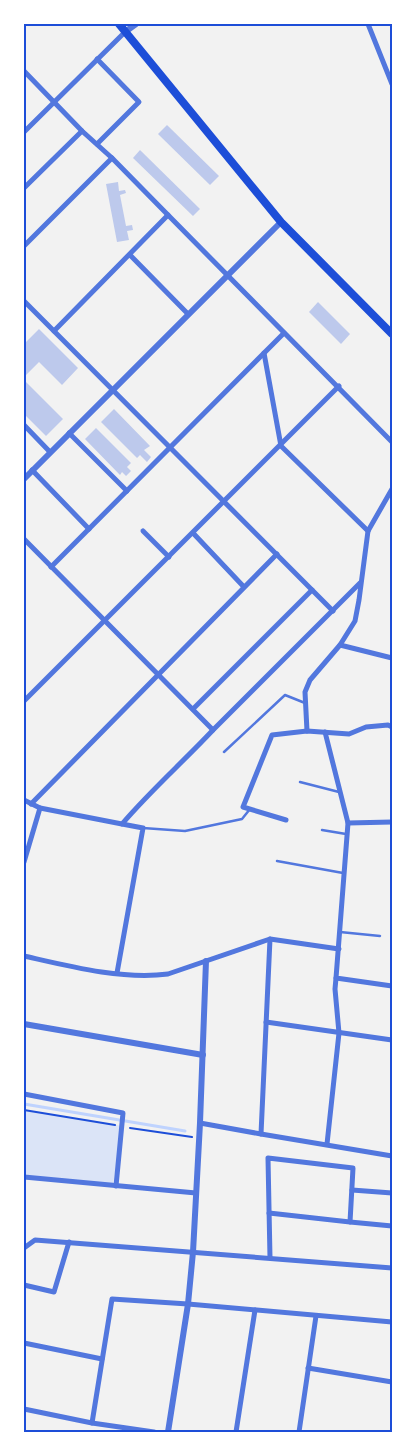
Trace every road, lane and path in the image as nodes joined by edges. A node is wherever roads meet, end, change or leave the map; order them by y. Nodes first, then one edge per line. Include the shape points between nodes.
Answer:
1 (118, 24) edge
2 (136, 24) edge
3 (368, 24) edge
4 (125, 32) junction
5 (97, 59) junction
6 (25, 74) edge
7 (392, 84) edge
8 (54, 102) junction
9 (82, 131) junction
10 (24, 132) edge
11 (97, 144) junction
12 (112, 158) junction
13 (24, 188) edge
14 (168, 215) junction
15 (281, 222) junction
16 (24, 246) edge
17 (130, 255) junction
18 (228, 275) junction
19 (24, 301) edge
20 (188, 314) junction
21 (54, 331) junction
22 (284, 333) junction
23 (392, 334) edge
24 (264, 354) junction
25 (338, 386) junction
26 (112, 390) junction
27 (24, 425) edge
28 (68, 433) junction
29 (392, 442) edge
30 (281, 446) junction
31 (169, 448) junction
32 (50, 452) junction
33 (32, 470) junction
34 (24, 478) edge
35 (392, 489) edge
36 (127, 491) junction
37 (224, 501) junction
38 (89, 529) junction
39 (143, 531) dead end
40 (368, 531) junction
41 (193, 533) junction
42 (24, 539) edge
43 (277, 554) junction
44 (169, 556) junction
45 (50, 567) junction
46 (360, 583) junction
47 (244, 587) junction
48 (312, 590) junction
49 (333, 611) junction
50 (103, 620) junction
51 (340, 645) junction
52 (392, 658) edge
53 (157, 674) junction
54 (24, 701) edge
55 (305, 703) junction
56 (193, 709) junction
57 (392, 727) edge
58 (213, 730) junction
59 (307, 730) junction
60 (325, 732) junction
61 (224, 752) dead end
62 (300, 782) dead end
63 (339, 792) junction
64 (24, 800) edge
65 (31, 804) junction
66 (40, 808) junction
67 (250, 809) junction
68 (286, 820) dead end
69 (392, 822) edge
70 (348, 823) junction
71 (122, 824) junction
72 (143, 828) junction
73 (322, 830) dead end
74 (347, 834) junction
75 (25, 855) edge
76 (277, 861) dead end
77 (24, 862) edge
78 (344, 873) junction
79 (340, 932) junction
80 (380, 936) dead end
81 (270, 939) junction
82 (338, 948) junction
83 (24, 956) edge
84 (206, 961) junction
85 (117, 973) junction
86 (336, 978) junction
87 (392, 986) edge
88 (266, 1022) junction
89 (24, 1024) edge
90 (339, 1033) junction
91 (392, 1040) edge
92 (202, 1055) junction
93 (24, 1094) edge
94 (24, 1110) edge
95 (200, 1123) junction
96 (122, 1126) junction
97 (262, 1134) junction
98 (195, 1138) dead end
99 (327, 1144) junction
100 (392, 1156) edge
101 (24, 1177) edge
102 (116, 1186) junction
103 (352, 1190) junction
104 (196, 1193) junction
105 (392, 1193) edge
106 (269, 1213) junction
107 (350, 1222) junction
108 (392, 1226) edge
109 (69, 1242) junction
110 (24, 1248) edge
111 (193, 1252) junction
112 (270, 1258) junction
113 (392, 1268) edge
114 (24, 1285) edge
115 (188, 1304) junction
116 (255, 1310) junction
117 (316, 1316) junction
118 (392, 1322) edge
119 (24, 1343) edge
120 (102, 1359) junction
121 (308, 1368) junction
122 (392, 1382) edge
123 (24, 1409) edge
124 (92, 1423) junction
125 (154, 1432) edge
126 (168, 1432) edge
127 (236, 1432) edge
128 (298, 1432) edge

1 - 4 main road
2 - 4 street
3 - 7 street
4 - 5 street
4 - 15 main road
5 - 8 street
5 - 11 street via 139,102
6 - 8 street
8 - 9 street
8 - 10 street
9 - 11 street
9 - 13 street
11 - 12 street
12 - 14 street
12 - 16 street
14 - 17 street
14 - 18 street
15 - 18 street
15 - 23 main road
17 - 20 street
17 - 21 street
18 - 20 street
18 - 22 street
19 - 21 street
20 - 26 street
21 - 26 street
22 - 24 street
22 - 25 street
24 - 30 street
24 - 31 street
25 - 29 street
25 - 30 street
26 - 28 street
26 - 31 street
27 - 32 street
28 - 32 street
28 - 36 street
30 - 37 street
30 - 40 street
31 - 36 street
31 - 37 street
32 - 33 street
33 - 34 street
33 - 38 street
35 - 40 street
36 - 38 street
37 - 41 street
37 - 43 street
38 - 45 street
39 - 44 street
40 - 46 street
41 - 44 street
41 - 47 street
42 - 45 street
43 - 47 street
43 - 48 street
44 - 50 street
45 - 50 street
46 - 49 street
46 - 51 street via 355,622
47 - 53 street
48 - 49 street
48 - 56 street
49 - 58 street
50 - 53 street
50 - 54 street
51 - 52 street
51 - 55 street via 310,680
53 - 56 street
53 - 65 street
55 - 59 street
55 - 61 lane via 285,696
56 - 58 street
57 - 60 street via 366,727 349,734
58 - 71 street
59 - 60 street
59 - 67 street via 272,735 244,808
60 - 63 street
62 - 63 lane
63 - 70 street
64 - 65 street
65 - 66 street
66 - 71 street
66 - 75 street
67 - 68 street
67 - 72 lane via 242,819 185,831
69 - 70 street
70 - 74 street
71 - 72 street
72 - 85 street
73 - 74 lane
74 - 78 street
75 - 77 street
76 - 78 lane
78 - 79 street
79 - 80 lane
79 - 82 street
81 - 82 street
81 - 84 street
81 - 88 street
82 - 86 street
83 - 85 street
84 - 85 street via 154,976
84 - 92 street
86 - 87 street
86 - 90 street
88 - 90 street
88 - 97 street
89 - 92 street
90 - 91 street
90 - 99 street
92 - 95 street
93 - 96 street via 123,1112
94 - 96 path
95 - 97 street
95 - 104 street
96 - 98 path
96 - 102 street
97 - 99 street
99 - 100 street
101 - 102 street
102 - 104 street
103 - 105 street
103 - 106 street via 353,1168 268,1158
103 - 107 street
104 - 111 street
106 - 107 street
106 - 112 street
107 - 108 street
109 - 110 street via 35,1240
109 - 111 street
109 - 114 street via 54,1292
111 - 112 street
111 - 115 street
112 - 113 street
115 - 116 street
115 - 120 street via 112,1300
115 - 126 street
116 - 117 street
116 - 127 street
117 - 118 street
117 - 121 street
119 - 120 street
120 - 124 street
121 - 122 street
121 - 128 street
123 - 124 street
124 - 125 street

